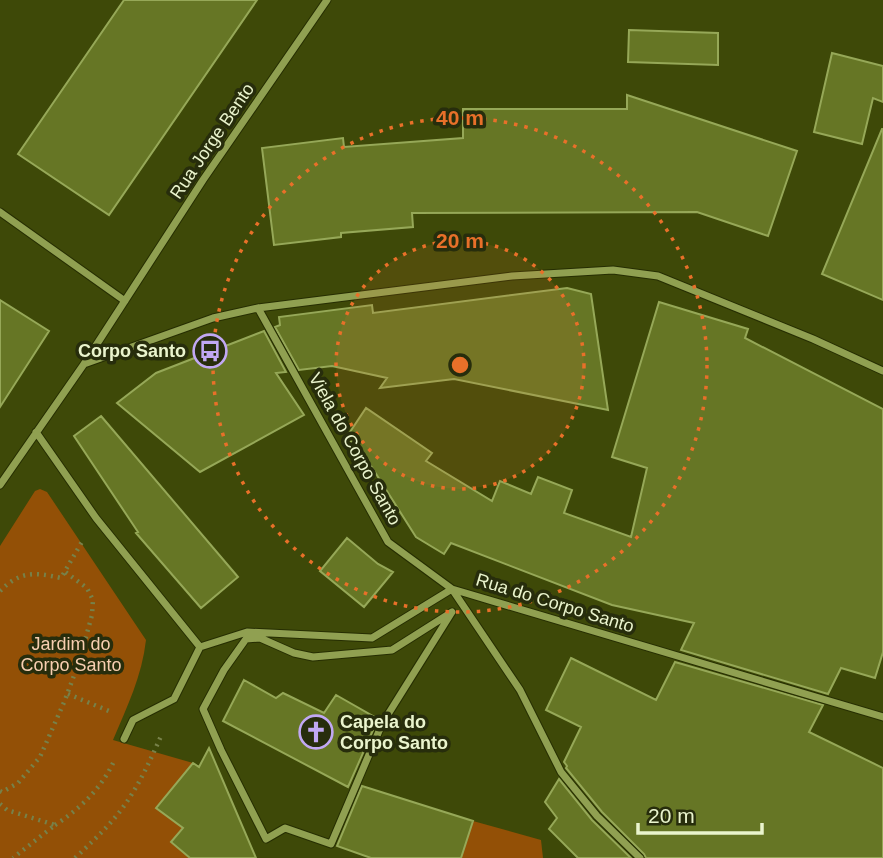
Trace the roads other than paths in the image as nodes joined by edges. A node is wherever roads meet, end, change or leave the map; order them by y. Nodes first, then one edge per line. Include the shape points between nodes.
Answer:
1 (327, 0) edge
2 (0, 212) edge
3 (125, 301) junction
4 (258, 308) junction
5 (84, 364) junction
6 (883, 371) edge
7 (36, 432) junction
8 (0, 485) edge
9 (452, 589) junction
10 (200, 647) junction
11 (883, 717) edge
12 (124, 739) road end
13 (331, 844) joint
14 (640, 858) edge

1 - 3 street, Rua Jorge Bento
2 - 3 street
3 - 5 street, Rua Jorge Bento
4 - 5 street via 214,318
4 - 6 street via 512,276 613,270 658,276
4 - 9 street, Viela do Corpo Santo via 388,542
5 - 7 street, Rua Jorge Bento
7 - 8 street, Rua Jorge Bento
7 - 10 street via 96,518
9 - 10 street, Rua do Corpo Santo via 372,638 247,632
9 - 11 street, Rua do Corpo Santo
9 - 14 street, Viela do Corpo Santo via 520,690 561,772
10 - 12 street via 174,699 133,720
13 - 13 street via 382,724 452,612 392,650 313,657 260,638 246,639 203,709 266,839 285,828

